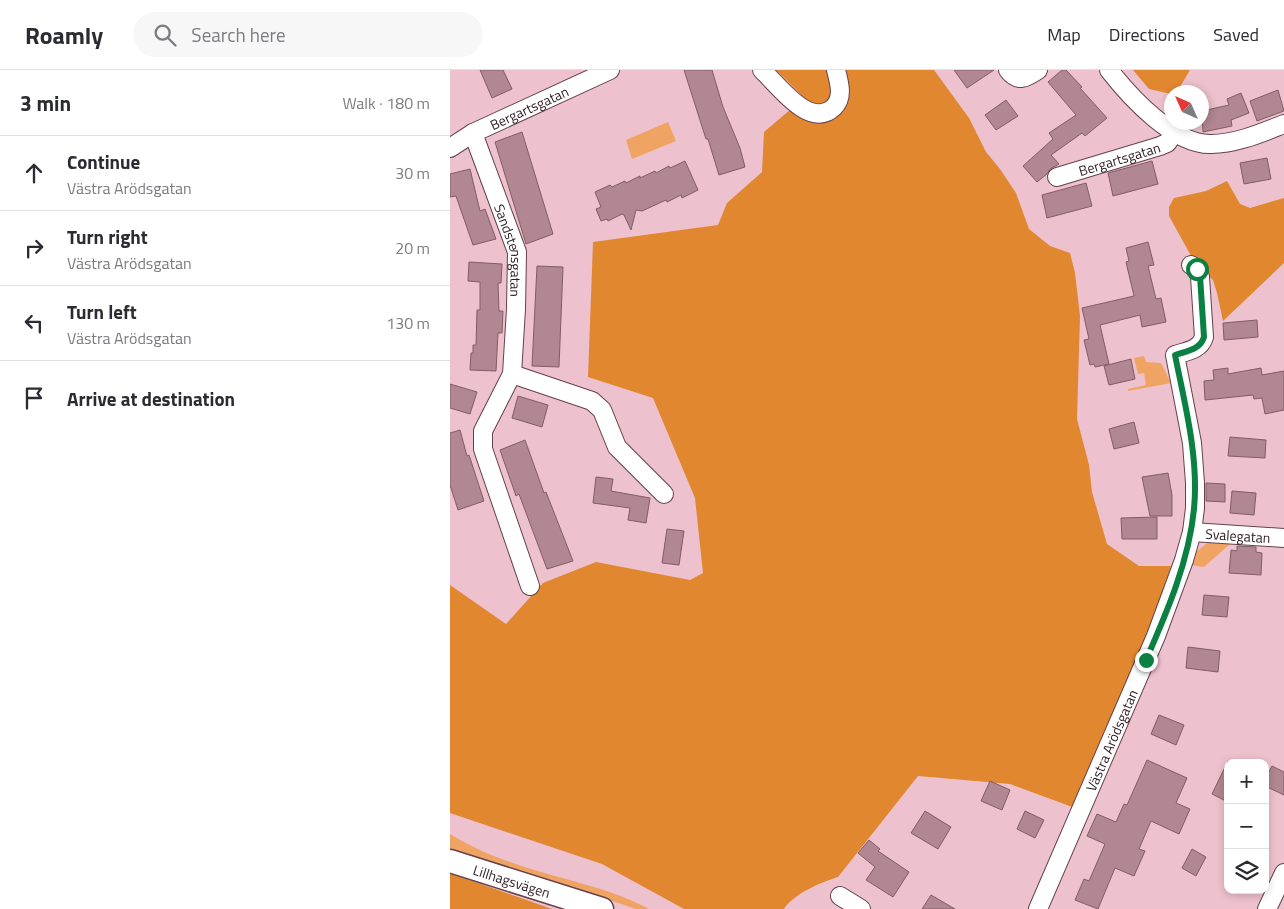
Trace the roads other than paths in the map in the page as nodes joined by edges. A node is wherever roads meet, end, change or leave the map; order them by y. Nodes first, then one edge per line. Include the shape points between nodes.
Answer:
1 (610, 70) edge
2 (762, 70) edge
3 (836, 70) edge
4 (1008, 70) edge
5 (1038, 70) edge
6 (1109, 70) edge
7 (1284, 124) edge
8 (473, 132) junction
9 (1174, 132) junction
10 (450, 148) edge
11 (1057, 177) dead end
12 (1191, 265) dead end
13 (512, 374) junction
14 (664, 494) dead end
15 (1192, 532) junction
16 (1284, 538) edge
17 (530, 586) dead end
18 (450, 861) edge
19 (1284, 873) edge
20 (840, 896) dead end
21 (602, 909) edge
22 (861, 909) edge
23 (1038, 909) edge
24 (1266, 909) edge

1 - 8 street, Bergartsgatan
2 - 3 street via 802,109 814,114 826,113 839,101
4 - 5 street via 1020,79
6 - 9 street, Bergartsgatan via 1140,106
7 - 9 street, Bergartsgatan via 1228,143 1210,145
8 - 10 street, Bergartsgatan
8 - 13 street, Sandstensgatan via 517,252
9 - 11 street, Bergartsgatan via 1167,143 1160,146
12 - 15 street, Västra Arödsgatan via 1200,276 1204,337 1198,347 1175,355 1192,443 1195,508
13 - 14 street via 592,401 602,410 617,448
13 - 17 street, Sandstensgatan via 483,432 483,449
15 - 16 street, Svalegatan
15 - 23 street, Västra Arödsgatan via 1156,636
18 - 21 street, Lillhagsvägen
19 - 24 street
20 - 22 street

